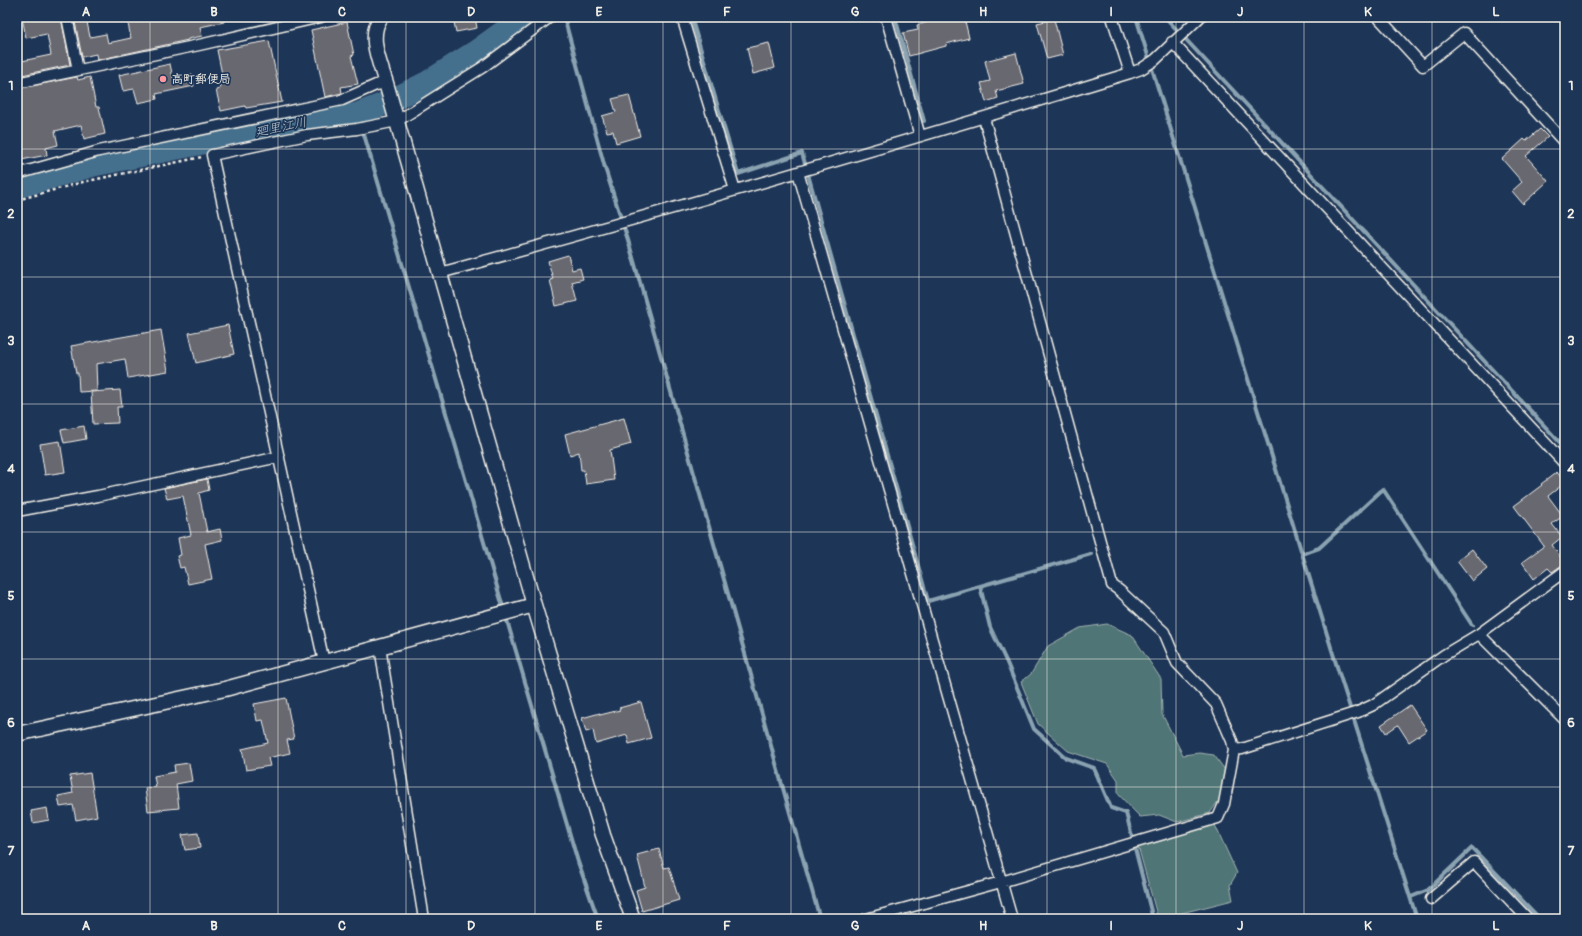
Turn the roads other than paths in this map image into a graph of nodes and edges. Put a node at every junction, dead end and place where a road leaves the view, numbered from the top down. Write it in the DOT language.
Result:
graph roads {
  1 [pos="67,17"];
  2 [pos="321,17"];
  3 [pos="380,17"];
  4 [pos="550,17"];
  5 [pos="682,17"];
  6 [pos="886,17"];
  7 [pos="1112,17"];
  8 [pos="1200,17"];
  9 [pos="1378,17"];
  10 [pos="1175,40"];
  11 [pos="78,70"];
  12 [pos="1130,73"];
  13 [pos="17,83"];
  14 [pos="386,83"];
  15 [pos="984,118"];
  16 [pos="396,121"];
  17 [pos="920,136"];
  18 [pos="1565,143"];
  19 [pos="800,172"];
  20 [pos="17,174"];
  21 [pos="735,190"];
  22 [pos="440,273"];
  23 [pos="279,457"];
  24 [pos="1565,464"];
  25 [pos="17,511"];
  26 [pos="1565,571"];
  27 [pos="534,605"];
  28 [pos="1479,634"];
  29 [pos="380,647"];
  30 [pos="324,662"];
  31 [pos="1565,720"];
  32 [pos="17,734"];
  33 [pos="1234,750"];
  34 [pos="1001,882"];
  35 [pos="1431,899"];
  36 [pos="424,919"];
  37 [pos="633,919"];
  38 [pos="866,919"];
  39 [pos="1012,919"];
  40 [pos="1528,919"];
  1 -- 11 [label="street"];
  2 -- 11 [label="street"];
  3 -- 14 [label="street"];
  4 -- 16 [label="street"];
  5 -- 21 [label="street"];
  6 -- 17 [label="street"];
  7 -- 12 [label="street"];
  8 -- 10 [label="street"];
  9 -- 18 [label="street"];
  10 -- 12 [label="street"];
  10 -- 24 [label="street"];
  11 -- 13 [label="street"];
  12 -- 15 [label="street"];
  14 -- 16 [label="street"];
  14 -- 20 [label="street"];
  15 -- 17 [label="street"];
  15 -- 33 [label="street"];
  16 -- 22 [label="street"];
  16 -- 23 [label="street"];
  17 -- 19 [label="street"];
  19 -- 21 [label="street"];
  19 -- 34 [label="street"];
  21 -- 22 [label="street"];
  22 -- 27 [label="street"];
  23 -- 25 [label="street"];
  23 -- 30 [label="street"];
  26 -- 28 [label="street"];
  27 -- 29 [label="street"];
  27 -- 37 [label="street"];
  28 -- 31 [label="street"];
  28 -- 33 [label="street"];
  29 -- 30 [label="street"];
  29 -- 36 [label="street"];
  30 -- 32 [label="street"];
  33 -- 34 [label="street"];
  34 -- 38 [label="street"];
  34 -- 39 [label="street"];
  35 -- 40 [label="street"];
}
